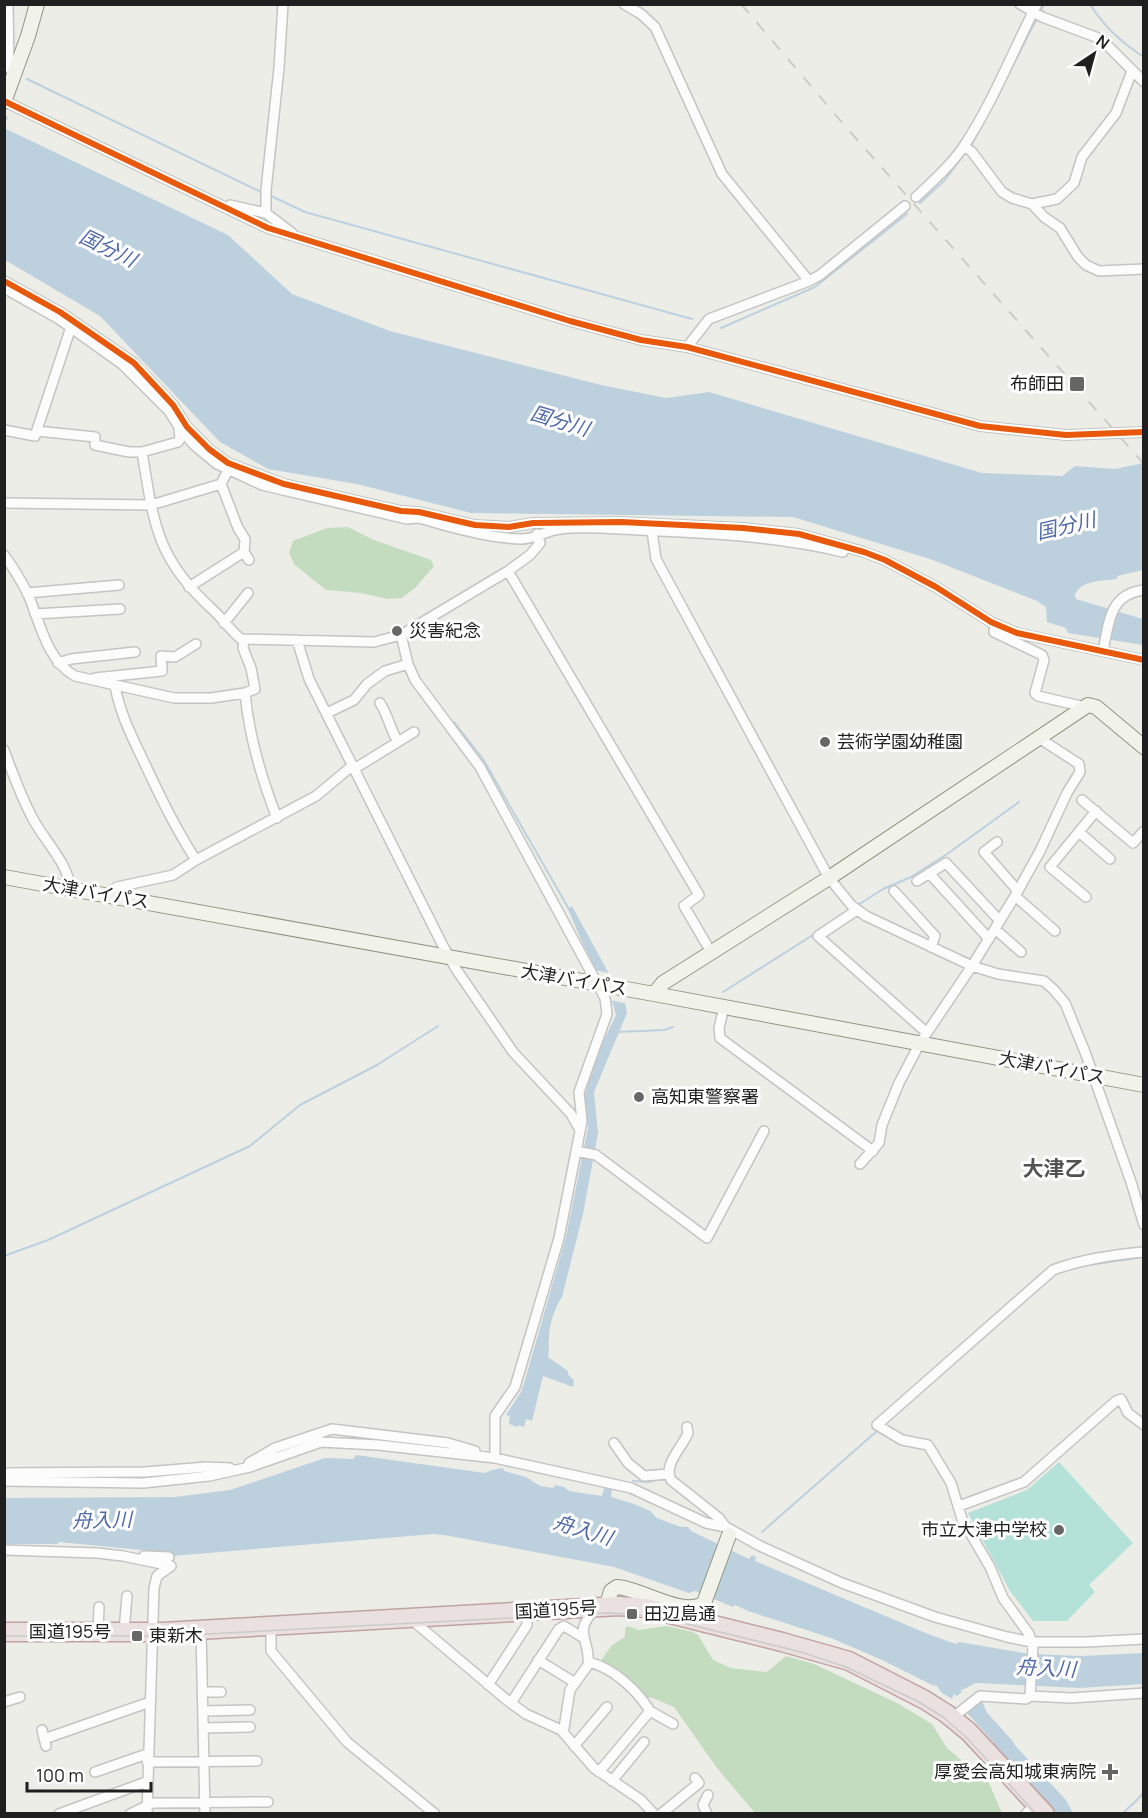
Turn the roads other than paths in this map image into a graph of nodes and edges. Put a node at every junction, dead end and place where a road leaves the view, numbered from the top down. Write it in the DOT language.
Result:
graph roads {
  1 [pos="8,4"];
  2 [pos="36,4"];
  3 [pos="283,4"];
  4 [pos="624,4"];
  5 [pos="1020,4"];
  6 [pos="1037,12"];
  7 [pos="1132,71"];
  8 [pos="14,78"];
  9 [pos="1143,82"];
  10 [pos="5,101"];
  11 [pos="967,149"];
  12 [pos="916,197"];
  13 [pos="212,201"];
  14 [pos="1032,204"];
  15 [pos="905,206"];
  16 [pos="266,209"];
  17 [pos="299,238"];
  18 [pos="1143,269"];
  19 [pos="4,281"];
  20 [pos="809,281"];
  21 [pos="4,288"];
  22 [pos="61,316"];
  23 [pos="71,327"];
  24 [pos="687,347"];
  25 [pos="179,427"];
  26 [pos="4,430"];
  27 [pos="37,431"];
  28 [pos="1143,432"];
  29 [pos="142,452"];
  30 [pos="228,470"];
  31 [pos="221,484"];
  32 [pos="4,503"];
  33 [pos="151,505"];
  34 [pos="533,523"];
  35 [pos="652,531"];
  36 [pos="538,537"];
  37 [pos="4,555"];
  38 [pos="897,566"];
  39 [pos="508,571"];
  40 [pos="119,585"];
  41 [pos="189,587"];
  42 [pos="1143,590"];
  43 [pos="27,593"];
  44 [pos="248,593"];
  45 [pos="120,609"];
  46 [pos="35,614"];
  47 [pos="224,623"];
  48 [pos="995,624"];
  49 [pos="401,635"];
  50 [pos="244,639"];
  51 [pos="297,640"];
  52 [pos="196,644"];
  53 [pos="1104,648"];
  54 [pos="135,652"];
  55 [pos="1143,660"];
  56 [pos="58,663"];
  57 [pos="408,664"];
  58 [pos="90,678"];
  59 [pos="115,686"];
  60 [pos="245,693"];
  61 [pos="380,703"];
  62 [pos="1085,707"];
  63 [pos="327,713"];
  64 [pos="414,732"];
  65 [pos="1039,738"];
  66 [pos="398,742"];
  67 [pos="1143,747"];
  68 [pos="4,750"];
  69 [pos="353,767"];
  70 [pos="1082,800"];
  71 [pos="1096,812"];
  72 [pos="277,818"];
  73 [pos="1143,831"];
  74 [pos="1079,832"];
  75 [pos="997,842"];
  76 [pos="1110,859"];
  77 [pos="196,860"];
  78 [pos="929,873"];
  79 [pos="4,877"];
  80 [pos="829,878"];
  81 [pos="917,881"];
  82 [pos="70,889"];
  83 [pos="894,891"];
  84 [pos="1017,894"];
  85 [pos="106,895"];
  86 [pos="1086,897"];
  87 [pos="857,910"];
  88 [pos="998,925"];
  89 [pos="1055,931"];
  90 [pos="989,939"];
  91 [pos="931,947"];
  92 [pos="711,952"];
  93 [pos="1022,952"];
  94 [pos="450,958"];
  95 [pos="972,966"];
  96 [pos="599,985"];
  97 [pos="654,994"];
  98 [pos="724,1007"];
  99 [pos="924,1038"];
  100 [pos="1093,1076"];
  101 [pos="1143,1084"];
  102 [pos="580,1130"];
  103 [pos="765,1131"];
  104 [pos="873,1151"];
  105 [pos="578,1152"];
  106 [pos="860,1164"];
  107 [pos="1143,1225"];
  108 [pos="1143,1252"];
  109 [pos="1143,1425"];
  110 [pos="687,1427"];
  111 [pos="614,1443"];
  112 [pos="495,1458"];
  113 [pos="4,1473"];
  114 [pos="668,1474"];
  115 [pos="4,1481"];
  116 [pos="959,1506"];
  117 [pos="728,1531"];
  118 [pos="4,1550"];
  119 [pos="123,1556"];
  120 [pos="169,1557"];
  121 [pos="127,1596"];
  122 [pos="99,1606"];
  123 [pos="601,1608"];
  124 [pos="527,1612"];
  125 [pos="410,1618"];
  126 [pos="561,1618"];
  127 [pos="271,1626"];
  128 [pos="201,1630"];
  129 [pos="1143,1630"];
  130 [pos="124,1631"];
  131 [pos="153,1631"];
  132 [pos="4,1632"];
  133 [pos="98,1632"];
  134 [pos="582,1637"];
  135 [pos="1143,1638"];
  136 [pos="1032,1644"];
  137 [pos="538,1660"];
  138 [pos="589,1662"];
  139 [pos="574,1682"];
  140 [pos="488,1685"];
  141 [pos="203,1692"];
  142 [pos="221,1692"];
  143 [pos="1143,1693"];
  144 [pos="1030,1694"];
  145 [pos="20,1697"];
  146 [pos="4,1702"];
  147 [pos="150,1702"];
  148 [pos="511,1703"];
  149 [pos="607,1707"];
  150 [pos="250,1710"];
  151 [pos="203,1711"];
  152 [pos="650,1711"];
  153 [pos="952,1718"];
  154 [pos="674,1724"];
  155 [pos="250,1727"];
  156 [pos="204,1728"];
  157 [pos="561,1730"];
  158 [pos="44,1738"];
  159 [pos="644,1742"];
  160 [pos="574,1746"];
  161 [pos="147,1758"];
  162 [pos="257,1761"];
  163 [pos="204,1762"];
  164 [pos="94,1772"];
  165 [pos="599,1772"];
  166 [pos="695,1778"];
  167 [pos="612,1781"];
  168 [pos="146,1782"];
  169 [pos="708,1795"];
  170 [pos="268,1802"];
  171 [pos="205,1803"];
  172 [pos="671,1805"];
  173 [pos="147,1810"];
  174 [pos="1035,1810"];
  175 [pos="59,1814"];
  176 [pos="130,1814"];
  177 [pos="205,1814"];
  178 [pos="435,1814"];
  179 [pos="654,1814"];
  180 [pos="661,1814"];
  181 [pos="678,1814"];
  182 [pos="707,1814"];
  1 -- 8 [label="street"];
  2 -- 8 [label="main road"];
  3 -- 16 [label="street"];
  4 -- 20 [label="street"];
  5 -- 6 [label="street"];
  6 -- 7 [label="street"];
  6 -- 11 [label="street"];
  7 -- 9 [label="street"];
  7 -- 14 [label="street"];
  8 -- 10 [label="main road"];
  10 -- 13 [label="street"];
  11 -- 12 [label="street"];
  11 -- 14 [label="street"];
  13 -- 16 [label="street"];
  13 -- 17 [label="street"];
  14 -- 18 [label="street"];
  15 -- 20 [label="street"];
  16 -- 17 [label="street"];
  17 -- 24 [label="street"];
  19 -- 22 [label="street"];
  20 -- 24 [label="street"];
  21 -- 22 [label="street"];
  22 -- 23 [label="street"];
  22 -- 34 [label="street"];
  23 -- 25 [label="street"];
  23 -- 27 [label="street"];
  24 -- 28 [label="street"];
  25 -- 29 [label="street"];
  25 -- 30 [label="street"];
  26 -- 27 [label="street"];
  27 -- 29 [label="street"];
  29 -- 33 [label="street"];
  30 -- 31 [label="street"];
  30 -- 36 [label="street"];
  31 -- 33 [label="street"];
  31 -- 41 [label="street"];
  32 -- 33 [label="street"];
  33 -- 41 [label="street"];
  34 -- 36 [label="street"];
  34 -- 38 [label="street"];
  35 -- 36 [label="street"];
  35 -- 38 [label="street"];
  35 -- 80 [label="street"];
  36 -- 39 [label="street"];
  37 -- 43 [label="street"];
  38 -- 48 [label="street"];
  39 -- 49 [label="street"];
  39 -- 92 [label="street"];
  40 -- 43 [label="street"];
  41 -- 47 [label="street"];
  42 -- 53 [label="street"];
  43 -- 46 [label="street"];
  44 -- 47 [label="street"];
  45 -- 46 [label="street"];
  46 -- 56 [label="street"];
  47 -- 50 [label="street"];
  48 -- 53 [label="street"];
  48 -- 62 [label="street"];
  49 -- 51 [label="street"];
  49 -- 57 [label="street"];
  50 -- 51 [label="street"];
  50 -- 60 [label="street"];
  51 -- 63 [label="street"];
  52 -- 58 [label="street"];
  53 -- 55 [label="street"];
  54 -- 56 [label="street"];
  56 -- 58 [label="street"];
  57 -- 63 [label="street"];
  57 -- 96 [label="street"];
  58 -- 59 [label="street"];
  59 -- 60 [label="street"];
  59 -- 77 [label="street"];
  60 -- 72 [label="street"];
  61 -- 66 [label="street"];
  62 -- 65 [label="main road"];
  62 -- 67 [label="main road"];
  63 -- 69 [label="street"];
  64 -- 66 [label="street"];
  65 -- 80 [label="main road"];
  65 -- 84 [label="street"];
  66 -- 69 [label="street"];
  68 -- 82 [label="street"];
  69 -- 72 [label="street"];
  69 -- 94 [label="street"];
  70 -- 71 [label="street"];
  71 -- 73 [label="street"];
  71 -- 74 [label="street"];
  72 -- 77 [label="street"];
  74 -- 76 [label="street"];
  74 -- 86 [label="street"];
  75 -- 84 [label="street"];
  77 -- 85 [label="street"];
  78 -- 81 [label="street"];
  78 -- 88 [label="street"];
  78 -- 90 [label="street"];
  79 -- 82 [label="main road, 大津バイパス"];
  80 -- 87 [label="street"];
  80 -- 92 [label="main road"];
  82 -- 85 [label="main road, 大津バイパス"];
  83 -- 91 [label="street"];
  84 -- 88 [label="street"];
  84 -- 89 [label="street"];
  85 -- 94 [label="main road, 大津バイパス"];
  87 -- 91 [label="street"];
  87 -- 99 [label="street"];
  88 -- 90 [label="street"];
  88 -- 93 [label="street"];
  90 -- 95 [label="street"];
  91 -- 95 [label="street"];
  92 -- 97 [label="main road"];
  94 -- 96 [label="main road, 大津バイパス"];
  94 -- 102 [label="street"];
  95 -- 99 [label="street"];
  95 -- 100 [label="street"];
  96 -- 97 [label="main road, 大津バイパス"];
  96 -- 102 [label="street"];
  97 -- 98 [label="main road, 大津バイパス"];
  98 -- 99 [label="main road, 大津バイパス"];
  98 -- 104 [label="street"];
  99 -- 100 [label="main road, 大津バイパス"];
  99 -- 104 [label="street"];
  100 -- 101 [label="main road, 大津バイパス"];
  100 -- 107 [label="street"];
  102 -- 105 [label="street"];
  103 -- 105 [label="street"];
  104 -- 106 [label="street"];
  105 -- 112 [label="street"];
  108 -- 116 [label="street"];
  109 -- 116 [label="street"];
  110 -- 114 [label="street"];
  111 -- 114 [label="street"];
  112 -- 113 [label="street"];
  112 -- 115 [label="street"];
  112 -- 117 [label="street"];
  114 -- 117 [label="street"];
  116 -- 136 [label="street"];
  117 -- 123 [label="main road"];
  117 -- 136 [label="street"];
  118 -- 119 [label="street"];
  119 -- 120 [label="street"];
  119 -- 131 [label="street"];
  121 -- 130 [label="street"];
  122 -- 133 [label="street"];
  123 -- 126 [label="highway, 国道195号"];
  123 -- 134 [label="street"];
  123 -- 153 [label="highway, 国道195号"];
  124 -- 125 [label="highway, 国道195号"];
  124 -- 126 [label="highway, 国道195号"];
  124 -- 140 [label="street"];
  125 -- 127 [label="highway, 国道195号"];
  125 -- 140 [label="street"];
  126 -- 134 [label="street"];
  126 -- 137 [label="street"];
  127 -- 128 [label="highway, 国道195号"];
  127 -- 178 [label="street"];
  128 -- 131 [label="highway, 国道195号"];
  128 -- 141 [label="street"];
  129 -- 135 [label="street"];
  130 -- 131 [label="highway, 国道195号"];
  130 -- 133 [label="highway, 国道195号"];
  131 -- 147 [label="street"];
  132 -- 133 [label="highway, 国道195号"];
  134 -- 138 [label="street"];
  135 -- 136 [label="street"];
  136 -- 144 [label="street"];
  137 -- 139 [label="street"];
  137 -- 148 [label="street"];
  138 -- 139 [label="street"];
  138 -- 152 [label="street"];
  139 -- 157 [label="street"];
  140 -- 148 [label="street"];
  141 -- 142 [label="street"];
  141 -- 151 [label="street"];
  143 -- 144 [label="street"];
  144 -- 153 [label="street"];
  145 -- 146 [label="street"];
  147 -- 158 [label="street"];
  147 -- 161 [label="street"];
  148 -- 157 [label="street"];
  149 -- 160 [label="street"];
  150 -- 151 [label="street"];
  151 -- 156 [label="street"];
  152 -- 154 [label="street"];
  152 -- 165 [label="street"];
  153 -- 174 [label="highway, 国道195号"];
  155 -- 156 [label="street"];
  156 -- 163 [label="street"];
  157 -- 160 [label="street"];
  159 -- 167 [label="street"];
  160 -- 165 [label="street"];
  161 -- 163 [label="street"];
  161 -- 164 [label="street"];
  161 -- 168 [label="street"];
  162 -- 163 [label="street"];
  163 -- 171 [label="street"];
  165 -- 167 [label="street"];
  166 -- 172 [label="street"];
  167 -- 179 [label="street"];
  168 -- 173 [label="street"];
  168 -- 175 [label="street"];
  169 -- 182 [label="street"];
  170 -- 171 [label="street"];
  171 -- 173 [label="street"];
  171 -- 177 [label="street"];
  172 -- 180 [label="street"];
  172 -- 181 [label="street"];
  173 -- 176 [label="street"];
}
